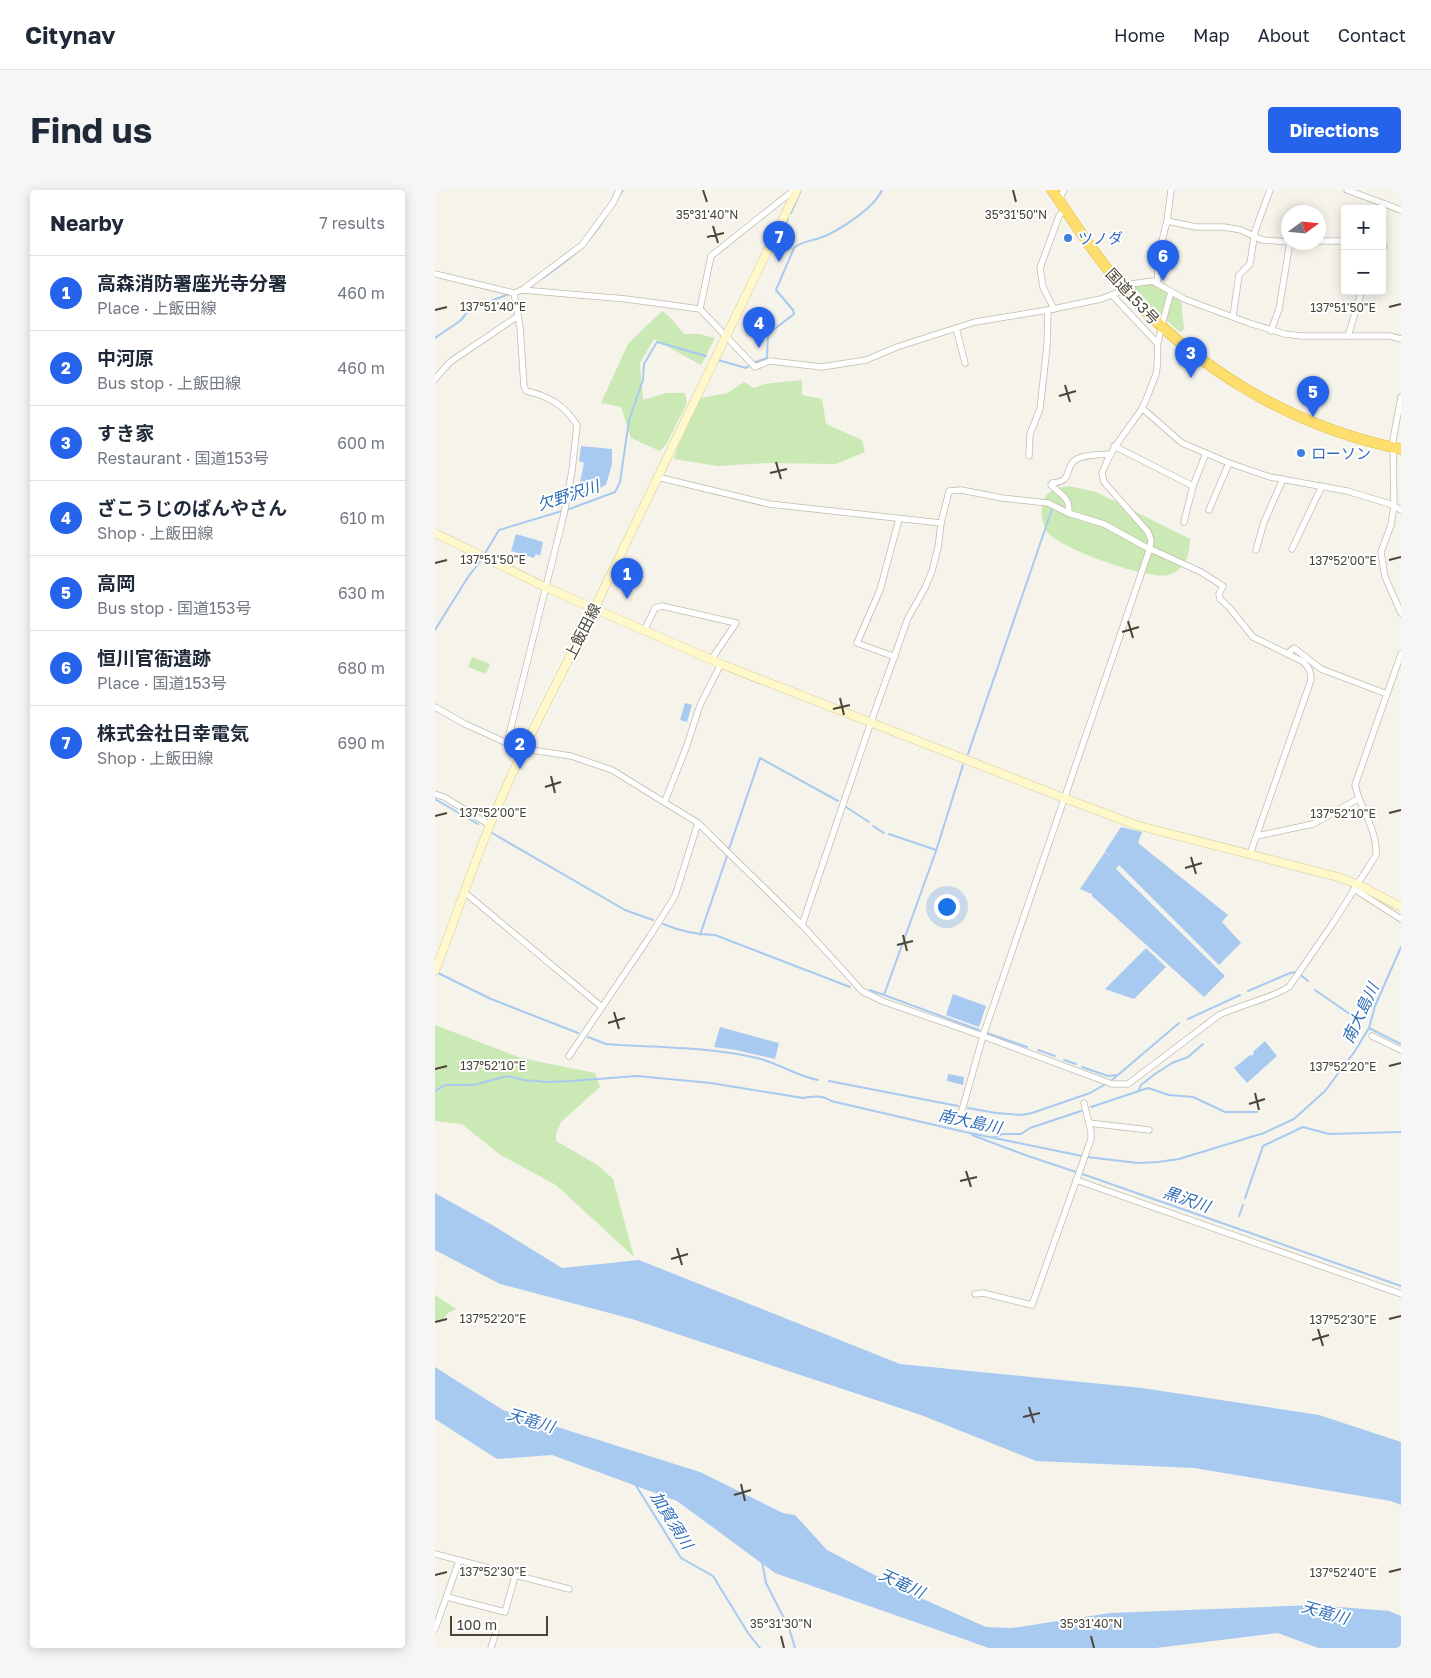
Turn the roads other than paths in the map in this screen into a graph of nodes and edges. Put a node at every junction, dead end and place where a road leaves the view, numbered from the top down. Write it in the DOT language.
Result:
graph roads {
  1 [pos="619,190"];
  2 [pos="795,190"];
  3 [pos="1052,190"];
  4 [pos="1064,190"];
  5 [pos="1171,190"];
  6 [pos="1270,190"];
  7 [pos="1347,190"];
  8 [pos="1062,205"];
  9 [pos="1401,210"];
  10 [pos="1167,221"];
  11 [pos="1254,236"];
  12 [pos="1281,241"];
  13 [pos="1326,241"];
  14 [pos="1341,241"];
  15 [pos="1288,250"];
  16 [pos="435,274"];
  17 [pos="1131,284"];
  18 [pos="1157,284"];
  19 [pos="522,290"];
  20 [pos="1119,292"];
  21 [pos="1171,292"];
  22 [pos="514,293"];
  23 [pos="1112,295"];
  24 [pos="1360,295"];
  25 [pos="700,310"];
  26 [pos="1051,310"];
  27 [pos="518,316"];
  28 [pos="1233,316"];
  29 [pos="1161,326"];
  30 [pos="956,328"];
  31 [pos="1271,331"];
  32 [pos="725,336"];
  33 [pos="1348,336"];
  34 [pos="1401,339"];
  35 [pos="1157,343"];
  36 [pos="965,363"];
  37 [pos="435,379"];
  38 [pos="1401,397"];
  39 [pos="1142,408"];
  40 [pos="1394,435"];
  41 [pos="1401,436"];
  42 [pos="1114,446"];
  43 [pos="1397,448"];
  44 [pos="1206,453"];
  45 [pos="1110,454"];
  46 [pos="1029,456"];
  47 [pos="1229,463"];
  48 [pos="657,477"];
  49 [pos="1283,479"];
  50 [pos="1193,486"];
  51 [pos="1322,486"];
  52 [pos="1394,506"];
  53 [pos="1209,510"];
  54 [pos="1401,510"];
  55 [pos="1068,513"];
  56 [pos="899,518"];
  57 [pos="1184,522"];
  58 [pos="941,523"];
  59 [pos="435,533"];
  60 [pos="1149,548"];
  61 [pos="1256,550"];
  62 [pos="1293,550"];
  63 [pos="545,587"];
  64 [pos="594,608"];
  65 [pos="1401,613"];
  66 [pos="644,631"];
  67 [pos="1287,654"];
  68 [pos="1401,654"];
  69 [pos="895,656"];
  70 [pos="711,660"];
  71 [pos="721,664"];
  72 [pos="1398,673"];
  73 [pos="1387,694"];
  74 [pos="437,708"];
  75 [pos="435,715"];
  76 [pos="871,722"];
  77 [pos="507,743"];
  78 [pos="525,749"];
  79 [pos="435,794"];
  80 [pos="1064,798"];
  81 [pos="1358,799"];
  82 [pos="665,801"];
  83 [pos="699,823"];
  84 [pos="490,825"];
  85 [pos="1257,836"];
  86 [pos="1250,854"];
  87 [pos="1356,886"];
  88 [pos="469,896"];
  89 [pos="1401,907"];
  90 [pos="1401,919"];
  91 [pos="802,924"];
  92 [pos="435,971"];
  93 [pos="602,1007"];
  94 [pos="983,1036"];
  95 [pos="1372,1036"];
  96 [pos="1401,1050"];
  97 [pos="569,1056"];
  98 [pos="1084,1103"];
  99 [pos="961,1114"];
  100 [pos="1089,1123"];
  101 [pos="1149,1130"];
  102 [pos="1077,1178"];
  103 [pos="975,1294"];
  104 [pos="1401,1294"];
  105 [pos="435,1554"];
  106 [pos="459,1561"];
  107 [pos="515,1576"];
  108 [pos="569,1589"];
  109 [pos="447,1597"];
  110 [pos="435,1629"];
  111 [pos="496,1632"];
  112 [pos="491,1648"];
  1 -- 19 [label="street"];
  2 -- 25 [label="street"];
  2 -- 32 [label="street, 上飯田線"];
  3 -- 8 [label="highway, 国道153号"];
  4 -- 8 [label="street"];
  5 -- 10 [label="street"];
  6 -- 11 [label="street"];
  7 -- 9 [label="street"];
  8 -- 26 [label="street"];
  8 -- 29 [label="highway, 国道153号"];
  10 -- 11 [label="street"];
  10 -- 18 [label="street"];
  11 -- 12 [label="street"];
  11 -- 28 [label="street"];
  13 -- 14 [label="street"];
  15 -- 31 [label="street"];
  16 -- 22 [label="street"];
  17 -- 18 [label="street"];
  18 -- 21 [label="street"];
  19 -- 22 [label="street"];
  19 -- 25 [label="street"];
  20 -- 23 [label="street"];
  21 -- 28 [label="street"];
  21 -- 29 [label="street"];
  22 -- 27 [label="street"];
  23 -- 26 [label="street"];
  23 -- 35 [label="street"];
  24 -- 33 [label="street"];
  25 -- 32 [label="street"];
  26 -- 30 [label="street"];
  26 -- 46 [label="street"];
  27 -- 37 [label="street"];
  27 -- 63 [label="street"];
  28 -- 31 [label="street"];
  29 -- 35 [label="street"];
  29 -- 43 [label="highway, 国道153号"];
  30 -- 32 [label="street"];
  30 -- 36 [label="street"];
  31 -- 33 [label="street"];
  32 -- 48 [label="street, 上飯田線"];
  33 -- 34 [label="street"];
  35 -- 39 [label="street"];
  38 -- 40 [label="street"];
  39 -- 42 [label="street"];
  39 -- 44 [label="street"];
  40 -- 41 [label="street"];
  40 -- 43 [label="street"];
  42 -- 45 [label="street"];
  42 -- 50 [label="street"];
  43 -- 52 [label="street"];
  44 -- 47 [label="street"];
  44 -- 50 [label="street"];
  45 -- 55 [label="street"];
  45 -- 60 [label="street"];
  47 -- 49 [label="street"];
  47 -- 53 [label="street"];
  48 -- 56 [label="street"];
  48 -- 64 [label="street, 上飯田線"];
  49 -- 51 [label="street"];
  49 -- 61 [label="street"];
  50 -- 57 [label="street"];
  51 -- 52 [label="street"];
  51 -- 62 [label="street"];
  52 -- 54 [label="street"];
  52 -- 65 [label="street"];
  55 -- 58 [label="street"];
  55 -- 60 [label="street"];
  56 -- 58 [label="street"];
  56 -- 69 [label="street"];
  58 -- 69 [label="street"];
  59 -- 63 [label="street"];
  60 -- 67 [label="street"];
  60 -- 80 [label="street"];
  63 -- 64 [label="street"];
  63 -- 77 [label="street"];
  64 -- 66 [label="street"];
  64 -- 78 [label="street, 上飯田線"];
  66 -- 70 [label="street"];
  66 -- 70 [label="street"];
  67 -- 73 [label="street"];
  67 -- 85 [label="street"];
  68 -- 72 [label="street"];
  69 -- 76 [label="street"];
  70 -- 71 [label="street"];
  71 -- 76 [label="street"];
  71 -- 82 [label="street"];
  72 -- 73 [label="street"];
  73 -- 81 [label="street"];
  74 -- 75 [label="street"];
  74 -- 77 [label="street"];
  76 -- 80 [label="street"];
  76 -- 91 [label="street"];
  77 -- 78 [label="street"];
  78 -- 82 [label="street"];
  78 -- 84 [label="street, 上飯田線"];
  79 -- 84 [label="street"];
  80 -- 86 [label="street"];
  80 -- 94 [label="street"];
  81 -- 85 [label="street"];
  81 -- 87 [label="street"];
  82 -- 83 [label="street"];
  83 -- 91 [label="street"];
  83 -- 93 [label="street"];
  84 -- 92 [label="street, 上飯田線"];
  85 -- 86 [label="street"];
  86 -- 87 [label="street"];
  87 -- 89 [label="street"];
  87 -- 90 [label="street"];
  87 -- 94 [label="street"];
  88 -- 93 [label="street"];
  91 -- 94 [label="street"];
  93 -- 97 [label="street"];
  94 -- 99 [label="street"];
  95 -- 96 [label="street"];
  98 -- 100 [label="street"];
  100 -- 101 [label="street"];
  100 -- 102 [label="street"];
  102 -- 103 [label="street"];
  102 -- 104 [label="street"];
  105 -- 106 [label="street"];
  106 -- 107 [label="street"];
  106 -- 109 [label="street"];
  107 -- 108 [label="street"];
  107 -- 109 [label="street"];
  109 -- 110 [label="street"];
  111 -- 112 [label="street"];
}
